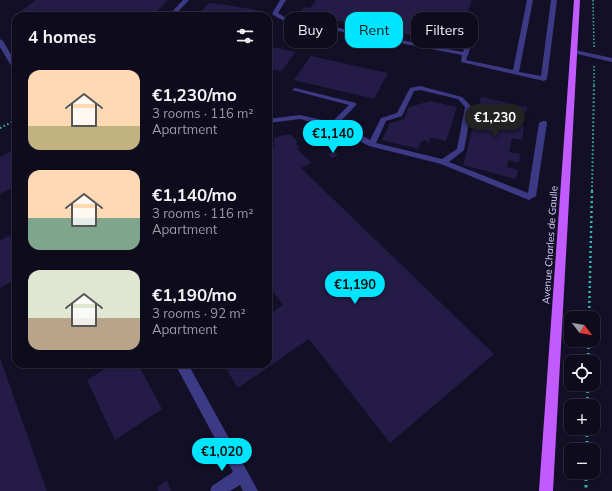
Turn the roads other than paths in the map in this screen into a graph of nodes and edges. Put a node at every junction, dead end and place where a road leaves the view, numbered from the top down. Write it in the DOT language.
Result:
graph roads {
  1 [pos="186,0"];
  2 [pos="283,0"];
  3 [pos="530,0"];
  4 [pos="554,0"];
  5 [pos="577,0"];
  6 [pos="175,12"];
  7 [pos="0,41"];
  8 [pos="467,48"];
  9 [pos="575,52"];
  10 [pos="465,54"];
  11 [pos="612,60"];
  12 [pos="12,62"];
  13 [pos="516,72"];
  14 [pos="296,90"];
  15 [pos="272,120"];
  16 [pos="543,123"];
  17 [pos="333,125"];
  18 [pos="372,144"];
  19 [pos="443,162"];
  20 [pos="183,368"];
  21 [pos="242,474"];
  22 [pos="218,491"];
  23 [pos="252,491"];
  24 [pos="546,491"];
  1 -- 6 [label="street"];
  2 -- 10 [label="lane"];
  3 -- 13 [label="lane"];
  4 -- 13 [label="lane"];
  5 -- 9 [label="main road, Avenue Charles de Gaulle"];
  7 -- 12 [label="street"];
  8 -- 10 [label="lane"];
  9 -- 11 [label="street"];
  9 -- 24 [label="main road, Avenue Charles de Gaulle"];
  10 -- 13 [label="lane"];
  14 -- 17 [label="lane"];
  15 -- 17 [label="street"];
  16 -- 19 [label="lane"];
  17 -- 18 [label="lane"];
  18 -- 19 [label="lane"];
  18 -- 19 [label="lane"];
  20 -- 21 [label="street"];
  21 -- 22 [label="street"];
  21 -- 23 [label="street"];
}
